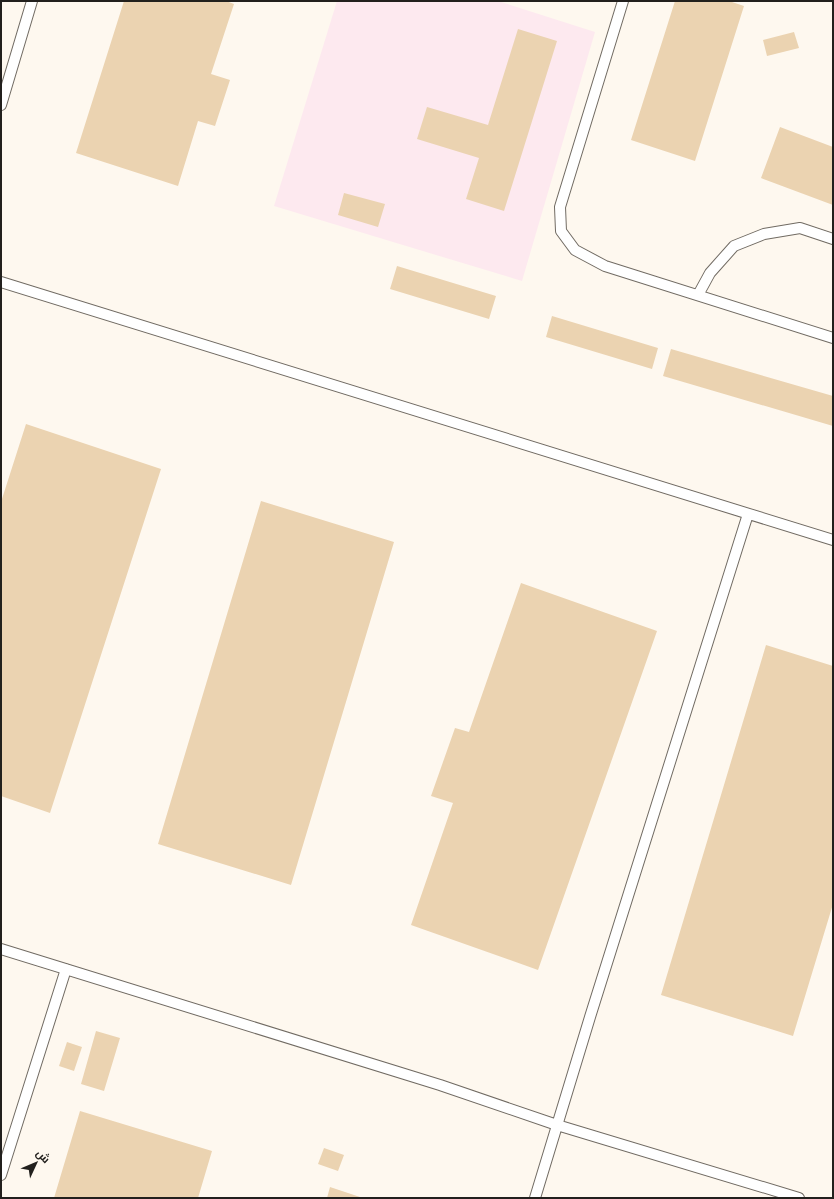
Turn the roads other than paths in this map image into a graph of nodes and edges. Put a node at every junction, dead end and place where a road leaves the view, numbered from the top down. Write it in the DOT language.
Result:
graph roads {
  1 [pos="32,1"];
  2 [pos="623,1"];
  3 [pos="1,106"];
  4 [pos="833,239"];
  5 [pos="1,282"];
  6 [pos="698,295"];
  7 [pos="833,338"];
  8 [pos="748,514"];
  9 [pos="833,540"];
  10 [pos="1,949"];
  11 [pos="66,969"];
  12 [pos="557,1125"];
  13 [pos="1,1175"];
  14 [pos="535,1198"];
  15 [pos="799,1198"];
  1 -- 3 [label="lane"];
  2 -- 6 [label="lane"];
  4 -- 6 [label="lane"];
  5 -- 8 [label="lane"];
  6 -- 7 [label="lane"];
  8 -- 9 [label="lane"];
  8 -- 12 [label="lane"];
  10 -- 11 [label="lane"];
  11 -- 12 [label="lane"];
  11 -- 13 [label="lane"];
  12 -- 14 [label="lane"];
  12 -- 15 [label="lane"];
}
